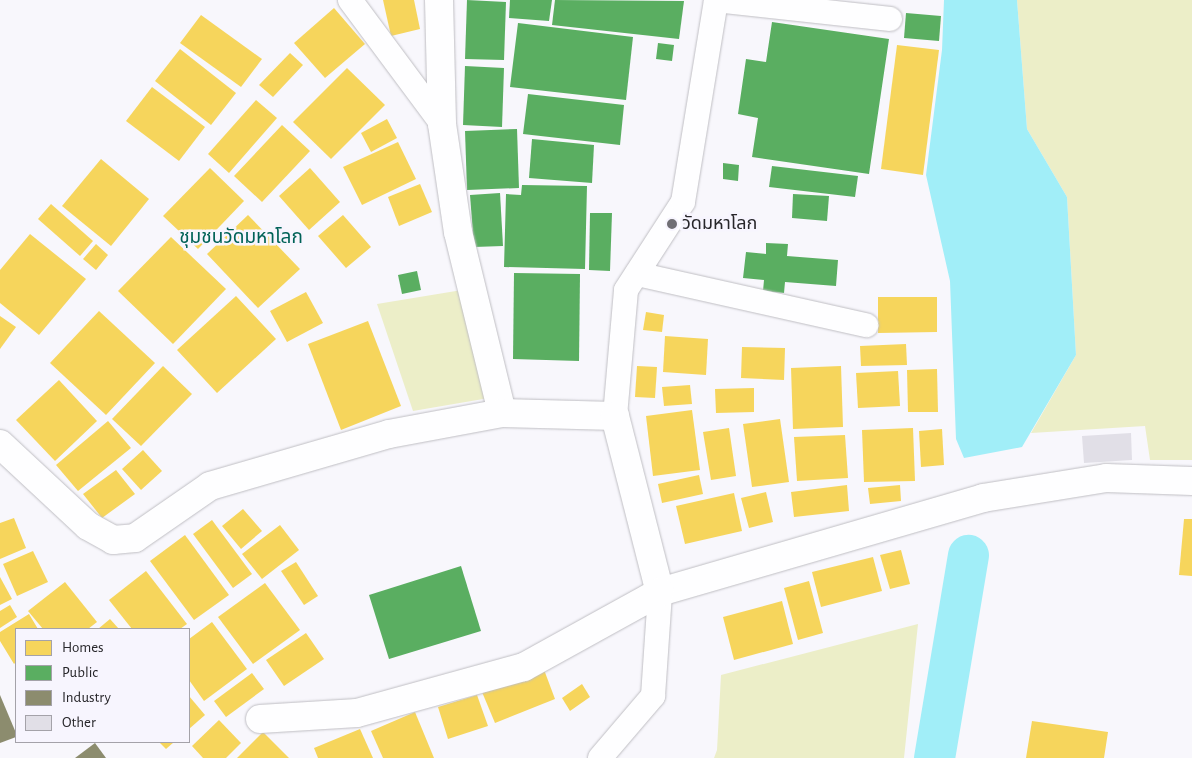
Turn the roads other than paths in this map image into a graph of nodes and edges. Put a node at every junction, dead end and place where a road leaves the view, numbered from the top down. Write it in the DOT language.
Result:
graph roads {
  1 [pos="350,0"];
  2 [pos="439,0"];
  3 [pos="716,0"];
  4 [pos="890,19"];
  5 [pos="442,124"];
  6 [pos="638,274"];
  7 [pos="866,325"];
  8 [pos="502,413"];
  9 [pos="614,416"];
  10 [pos="0,444"];
  11 [pos="1192,481"];
  12 [pos="660,592"];
  13 [pos="260,719"];
  14 [pos="600,758"];
  1 -- 5 [label="lane"];
  2 -- 5 [label="street"];
  3 -- 4 [label="lane"];
  3 -- 6 [label="lane"];
  5 -- 8 [label="street"];
  6 -- 7 [label="lane"];
  6 -- 9 [label="lane"];
  8 -- 9 [label="street"];
  8 -- 10 [label="street"];
  9 -- 12 [label="street"];
  11 -- 12 [label="street"];
  12 -- 13 [label="street"];
  12 -- 14 [label="lane"];
}
